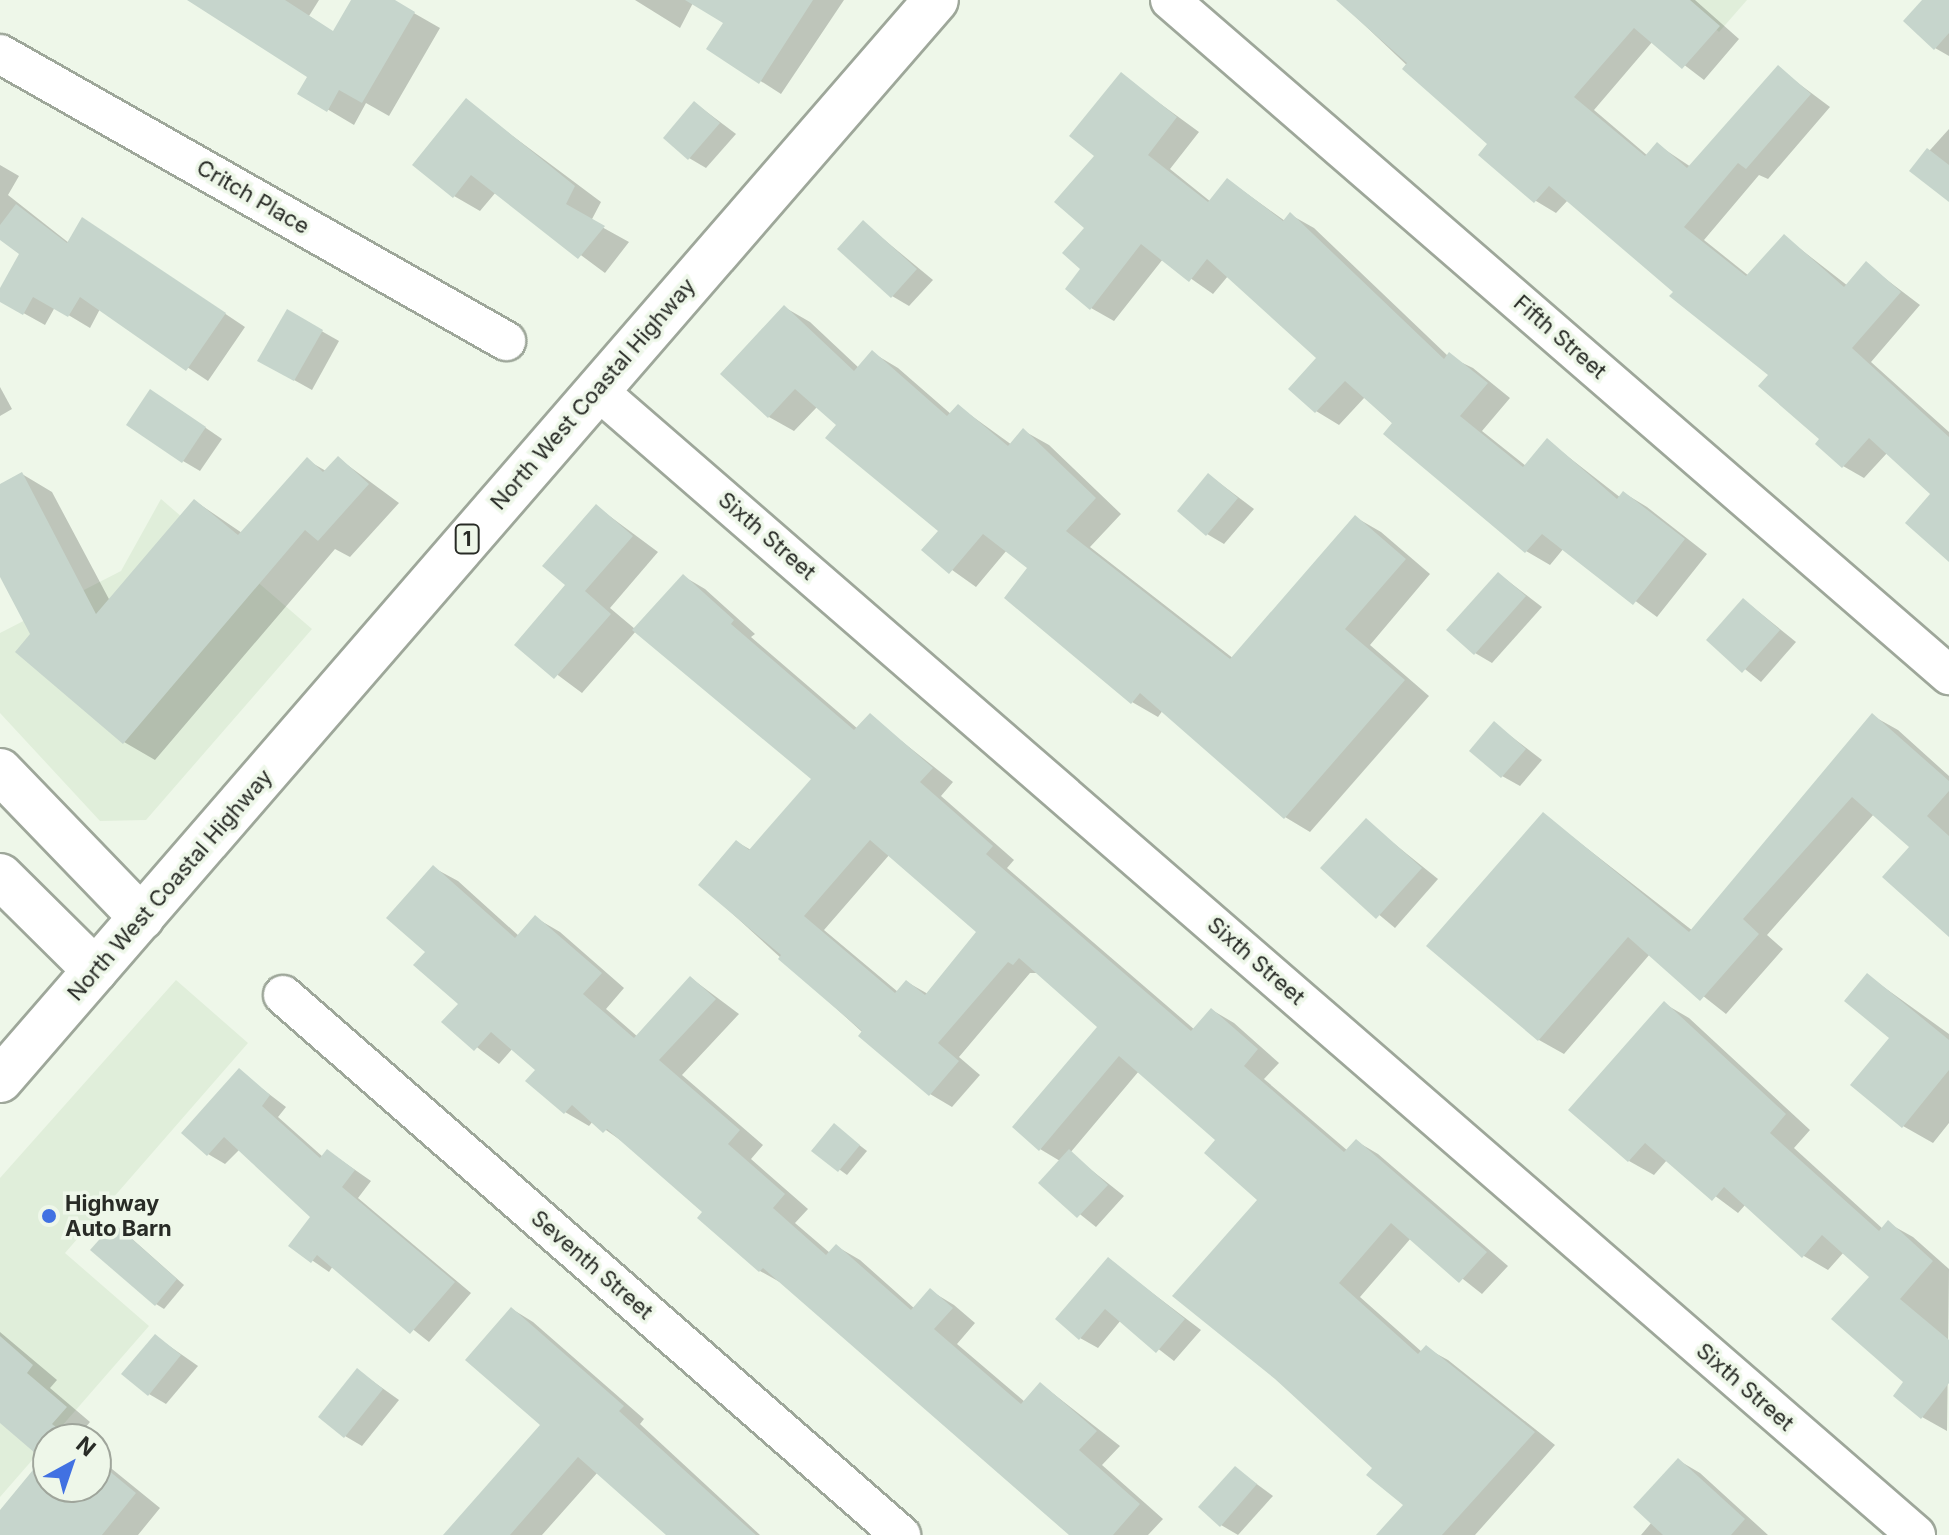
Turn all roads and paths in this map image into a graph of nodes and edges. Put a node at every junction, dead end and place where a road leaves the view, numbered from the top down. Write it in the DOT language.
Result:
graph roads {
  1 [pos="936,0"];
  2 [pos="1170,0"];
  3 [pos="0,54"];
  4 [pos="506,341"];
  5 [pos="596,389"];
  6 [pos="1949,675"];
  7 [pos="0,771"];
  8 [pos="0,876"];
  9 [pos="142,918"];
  10 [pos="95,970"];
  11 [pos="283,995"];
  12 [pos="0,1080"];
  13 [pos="901,1535"];
  14 [pos="1916,1535"];
  1 -- 5 [label="main road, North West Coastal Highway / 1"];
  2 -- 6 [label="street, Fifth Street"];
  3 -- 4 [label="street, Critch Place"];
  5 -- 9 [label="main road, North West Coastal Highway / 1"];
  5 -- 14 [label="street, Sixth Street"];
  7 -- 9 [label="main road"];
  8 -- 10 [label="main road"];
  9 -- 10 [label="main road, North West Coastal Highway / 1"];
  10 -- 12 [label="main road, North West Coastal Highway / 1"];
  11 -- 13 [label="street, Seventh Street"];
}
